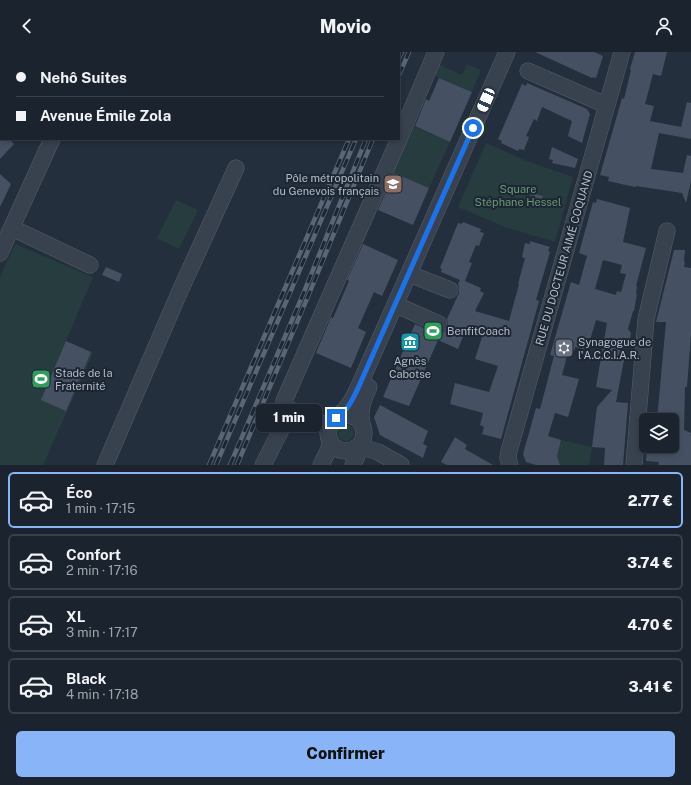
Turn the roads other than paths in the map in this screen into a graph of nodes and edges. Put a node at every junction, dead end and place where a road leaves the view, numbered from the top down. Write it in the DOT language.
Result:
graph roads {
  1 [pos="507,52"];
  2 [pos="516,52"];
  3 [pos="622,52"];
  4 [pos="435,54"];
  5 [pos="528,71"];
  6 [pos="606,105"];
  7 [pos="400,137"];
  8 [pos="52,140"];
  9 [pos="399,140"];
  10 [pos="236,168"];
  11 [pos="12,228"];
  12 [pos="667,231"];
  13 [pos="0,253"];
  14 [pos="90,265"];
  15 [pos="417,277"];
  16 [pos="450,290"];
  17 [pos="403,308"];
  18 [pos="439,324"];
  19 [pos="291,410"];
  20 [pos="362,424"];
  21 [pos="332,429"];
  22 [pos="353,448"];
  23 [pos="105,465"];
  24 [pos="263,465"];
  25 [pos="322,465"];
  26 [pos="333,465"];
  27 [pos="353,465"];
  28 [pos="401,465"];
  29 [pos="510,465"];
  30 [pos="634,465"];
  1 -- 21 [label="street"];
  2 -- 15 [label="street"];
  3 -- 6 [label="street, RUE DU DOCTEUR AIMÉ COQUAND"];
  4 -- 7 [label="street"];
  5 -- 6 [label="street"];
  6 -- 29 [label="street, RUE DU DOCTEUR AIMÉ COQUAND"];
  8 -- 11 [label="street"];
  9 -- 19 [label="street"];
  10 -- 23 [label="street"];
  11 -- 13 [label="street"];
  11 -- 14 [label="street"];
  12 -- 30 [label="street"];
  15 -- 16 [label="street"];
  15 -- 17 [label="street"];
  17 -- 18 [label="street"];
  17 -- 20 [label="street"];
  19 -- 21 [label="street"];
  19 -- 24 [label="street"];
  20 -- 21 [label="street"];
  20 -- 22 [label="street"];
  21 -- 22 [label="street"];
  21 -- 25 [label="street"];
  22 -- 26 [label="street"];
  22 -- 27 [label="street"];
  22 -- 28 [label="street"];
}
